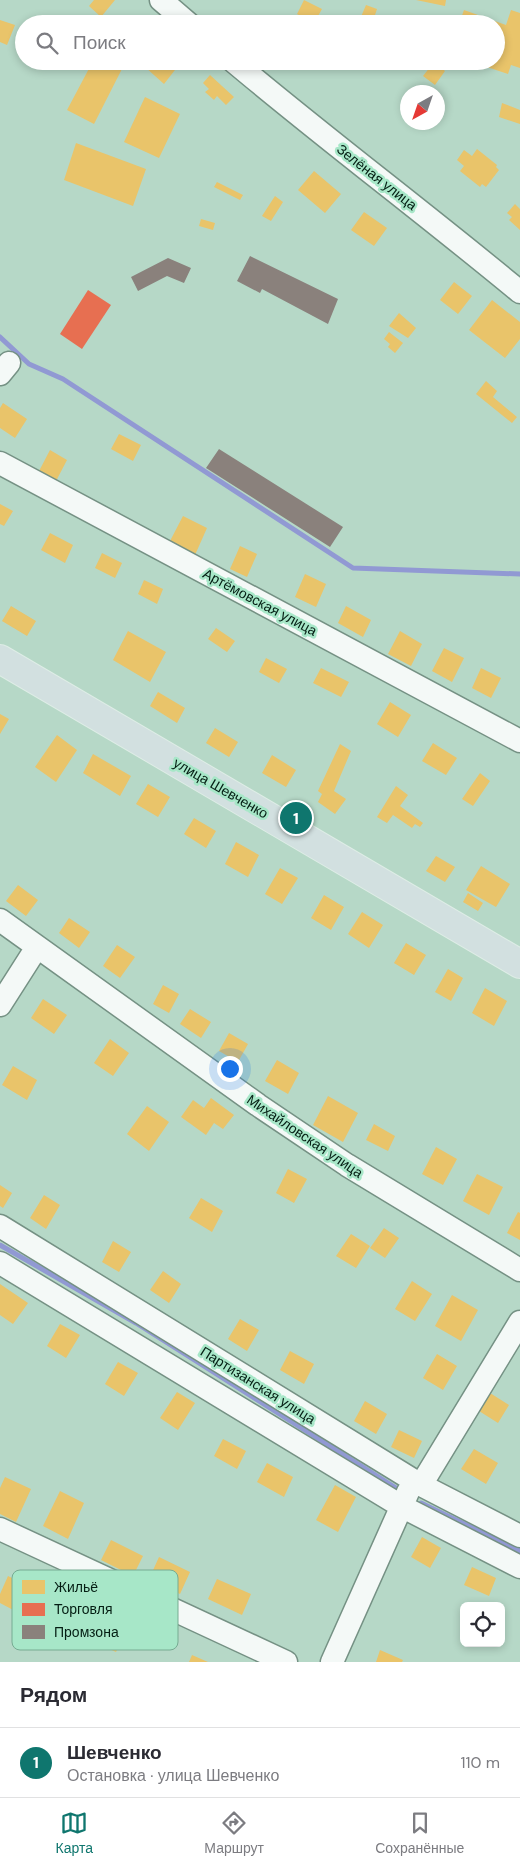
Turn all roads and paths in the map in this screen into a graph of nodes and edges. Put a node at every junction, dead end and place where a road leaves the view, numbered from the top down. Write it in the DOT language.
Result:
graph roads {
  1 [pos="161,0"];
  2 [pos="178,15"];
  3 [pos="244,70"];
  4 [pos="520,292"];
  5 [pos="0,463"];
  6 [pos="0,658"];
  7 [pos="520,741"];
  8 [pos="0,920"];
  9 [pos="37,947"];
  10 [pos="520,964"];
  11 [pos="0,1005"];
  12 [pos="0,1226"];
  13 [pos="0,1263"];
  14 [pos="520,1270"];
  15 [pos="520,1322"];
  16 [pos="418,1483"];
  17 [pos="401,1506"];
  18 [pos="0,1529"];
  19 [pos="520,1536"];
  20 [pos="520,1568"];
  21 [pos="88,1570"];
  22 [pos="178,1612"];
  23 [pos="286,1662"];
  24 [pos="332,1662"];
  1 -- 2 [label="street"];
  3 -- 4 [label="street, Зелёная улица"];
  5 -- 7 [label="street, Артёмовская улица"];
  6 -- 10 [label="main road, улица Шевченко"];
  8 -- 9 [label="street, Михайловская улица"];
  9 -- 11 [label="street"];
  9 -- 14 [label="street, Михайловская улица"];
  12 -- 16 [label="street, Партизанская улица"];
  13 -- 17 [label="street, Партизанская улица"];
  15 -- 16 [label="street"];
  16 -- 17 [label="street"];
  16 -- 19 [label="street, Партизанская улица"];
  17 -- 20 [label="street, Партизанская улица"];
  17 -- 24 [label="street"];
  18 -- 21 [label="street"];
  22 -- 23 [label="street"];
}
